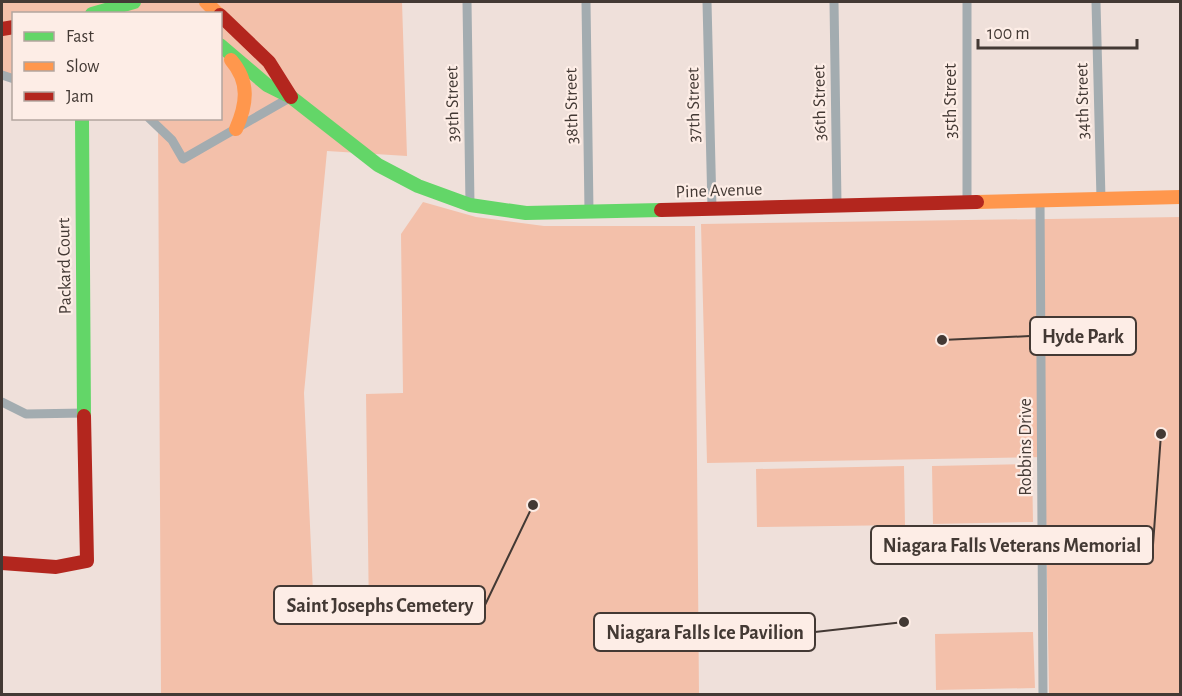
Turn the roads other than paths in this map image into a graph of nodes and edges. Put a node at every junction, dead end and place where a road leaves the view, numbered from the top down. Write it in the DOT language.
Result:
graph roads {
  1 [pos="134,2"];
  2 [pos="467,2"];
  3 [pos="586,2"];
  4 [pos="708,2"];
  5 [pos="834,2"];
  6 [pos="966,2"];
  7 [pos="1096,2"];
  8 [pos="99,12"];
  9 [pos="222,17"];
  10 [pos="222,47"];
  11 [pos="222,53"];
  12 [pos="291,97"];
  13 [pos="82,120"];
  14 [pos="151,120"];
  15 [pos="236,129"];
  16 [pos="1180,197"];
  17 [pos="1101,199"];
  18 [pos="1040,200"];
  19 [pos="967,201"];
  20 [pos="837,204"];
  21 [pos="470,205"];
  22 [pos="712,208"];
  23 [pos="589,211"];
  24 [pos="2,402"];
  25 [pos="85,413"];
  26 [pos="2,563"];
  27 [pos="1043,694"];
  1 -- 8 [label="main road"];
  2 -- 21 [label="street, 39th Street"];
  3 -- 23 [label="street, 38th Street"];
  4 -- 22 [label="street, 37th Street"];
  5 -- 20 [label="street, 36th Street"];
  6 -- 19 [label="street, 35th Street"];
  7 -- 17 [label="street, 34th Street"];
  9 -- 12 [label="main road"];
  10 -- 12 [label="main road"];
  11 -- 15 [label="main road"];
  12 -- 15 [label="street"];
  12 -- 21 [label="main road, Pine Avenue"];
  13 -- 25 [label="main road, Packard Court"];
  14 -- 15 [label="street"];
  16 -- 17 [label="main road, Pine Avenue"];
  17 -- 18 [label="main road, Pine Avenue"];
  18 -- 19 [label="main road, Pine Avenue"];
  18 -- 27 [label="street, Robbins Drive"];
  19 -- 20 [label="main road, Pine Avenue"];
  20 -- 22 [label="main road, Pine Avenue"];
  21 -- 23 [label="main road, Pine Avenue"];
  22 -- 23 [label="main road, Pine Avenue"];
  24 -- 25 [label="street"];
  25 -- 26 [label="main road, Packard Court"];
}
